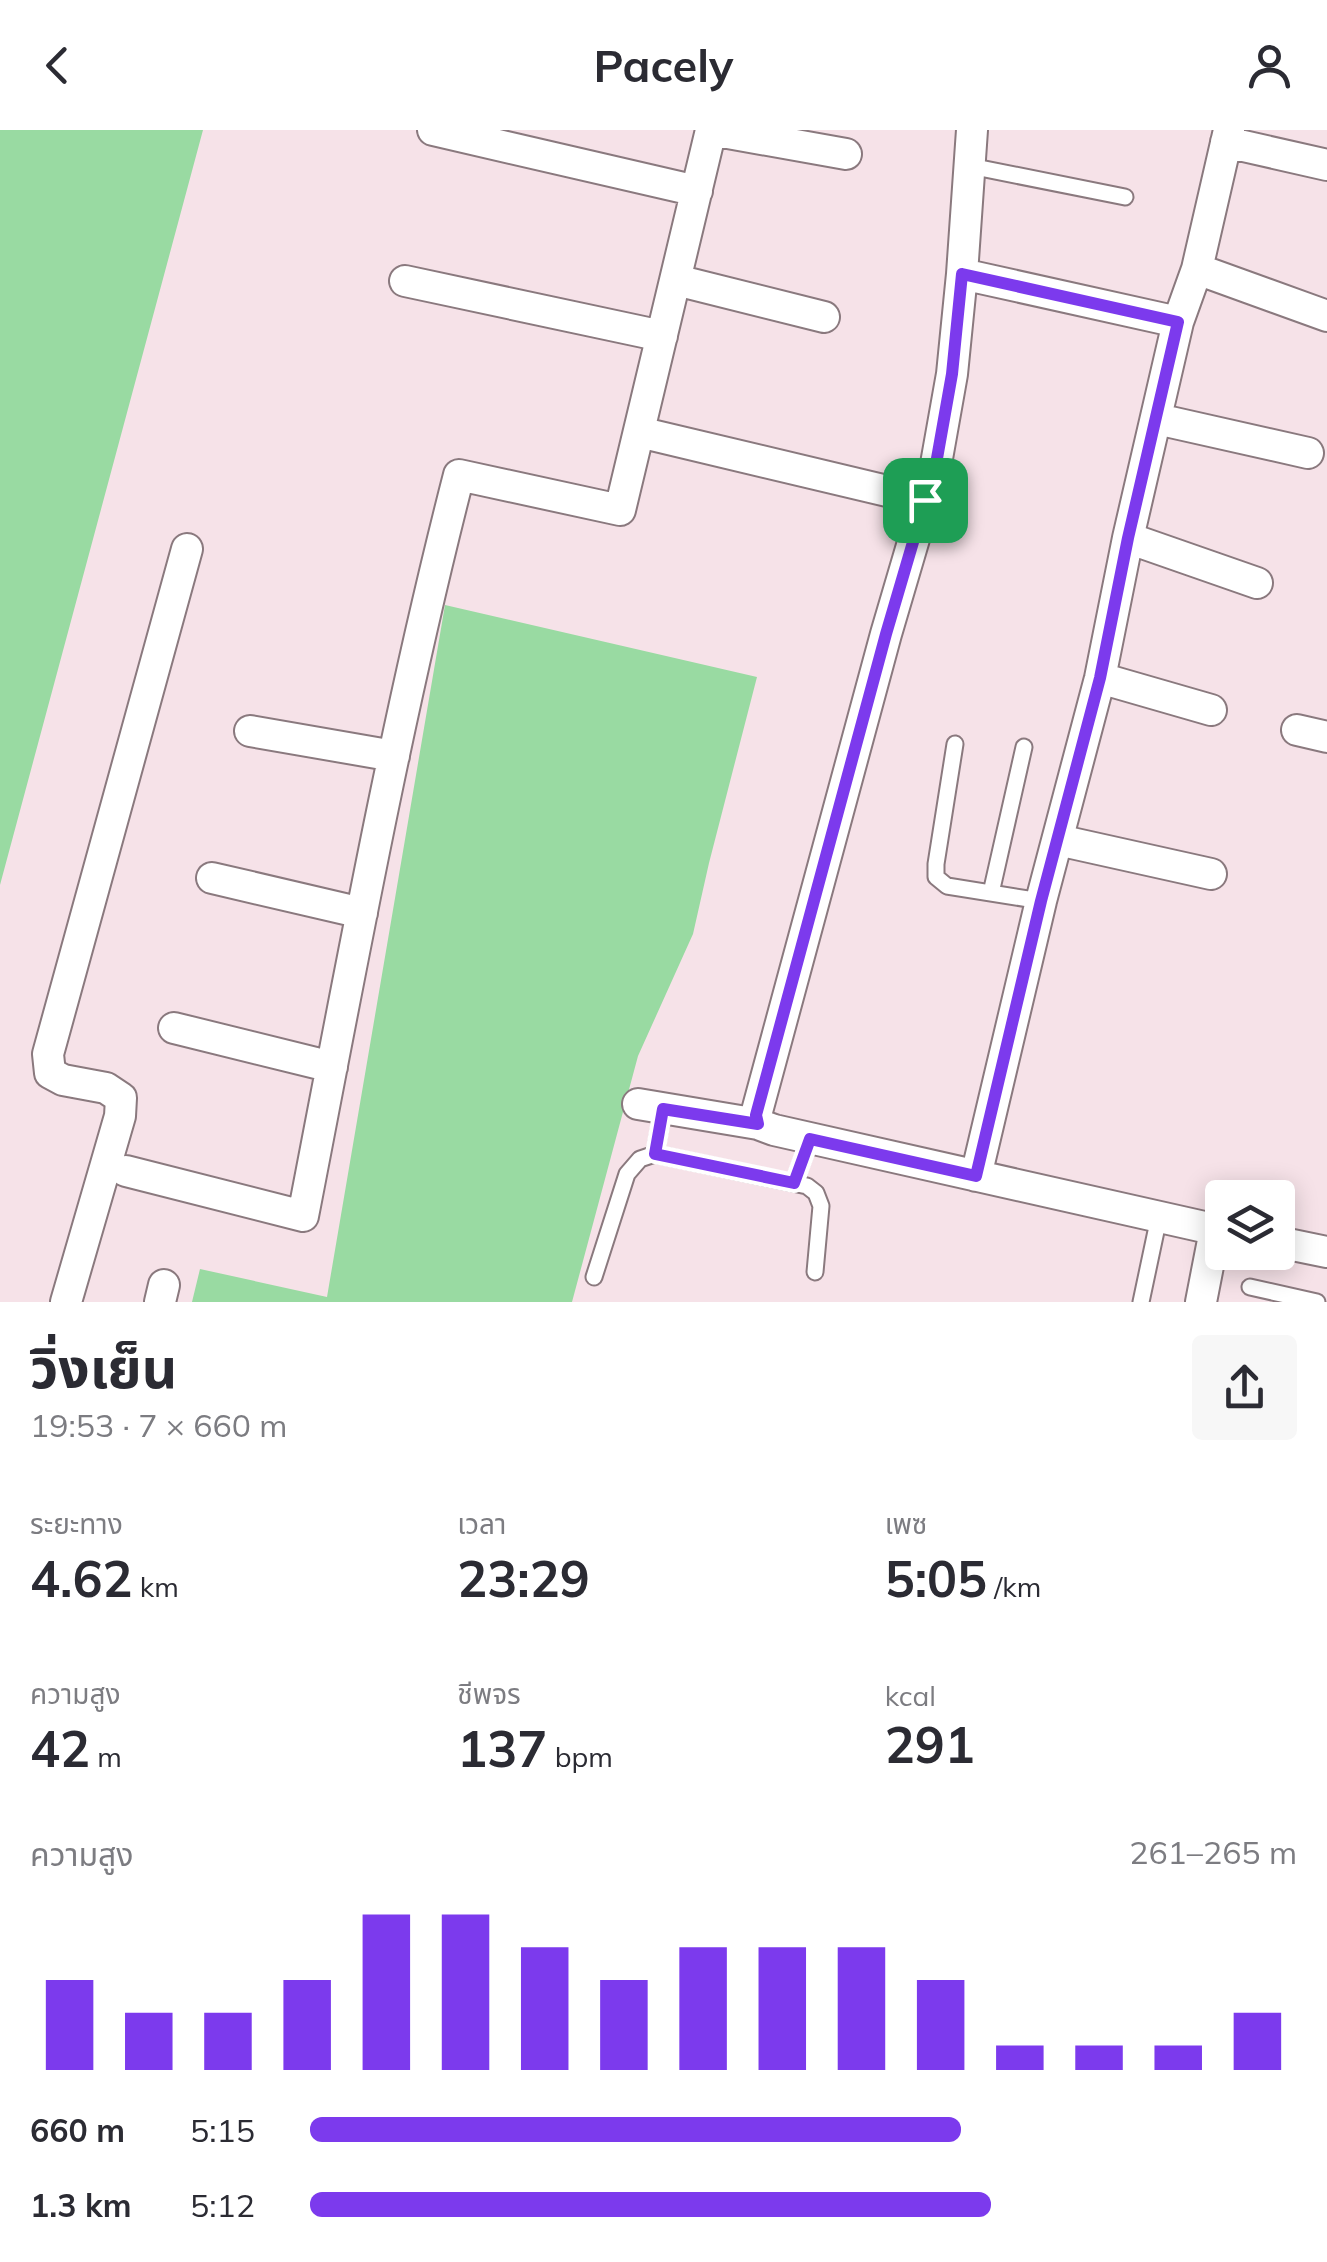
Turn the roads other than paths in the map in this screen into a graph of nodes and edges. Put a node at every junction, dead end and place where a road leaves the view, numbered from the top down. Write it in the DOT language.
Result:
graph roads {
  1 [pos="433,130"];
  2 [pos="711,130"];
  3 [pos="972,130"];
  4 [pos="1227,136"];
  5 [pos="846,154"];
  6 [pos="1327,164"];
  7 [pos="970,166"];
  8 [pos="696,191"];
  9 [pos="1125,197"];
  10 [pos="1196,269"];
  11 [pos="962,274"];
  12 [pos="676,280"];
  13 [pos="405,281"];
  14 [pos="1327,316"];
  15 [pos="824,317"];
  16 [pos="1178,322"];
  17 [pos="662,336"];
  18 [pos="1157,419"];
  19 [pos="639,432"];
  20 [pos="1308,453"];
  21 [pos="925,500"];
  22 [pos="1128,538"];
  23 [pos="187,549"];
  24 [pos="1257,583"];
  25 [pos="1100,678"];
  26 [pos="1211,710"];
  27 [pos="250,731"];
  28 [pos="955,744"];
  29 [pos="1024,748"];
  30 [pos="394,756"];
  31 [pos="1058,840"];
  32 [pos="1211,874"];
  33 [pos="212,878"];
  34 [pos="991,893"];
  35 [pos="1041,901"];
  36 [pos="362,913"];
  37 [pos="174,1028"];
  38 [pos="332,1066"];
  39 [pos="650,1106"];
  40 [pos="758,1124"];
  41 [pos="810,1139"];
  42 [pos="655,1154"];
  43 [pos="126,1171"];
  44 [pos="976,1176"];
  45 [pos="794,1183"];
  46 [pos="1159,1218"];
  47 [pos="1205,1227"];
  48 [pos="1295,1245"];
  49 [pos="1327,1252"];
  50 [pos="1209,1270"];
  51 [pos="815,1272"];
  52 [pos="594,1277"];
  53 [pos="1250,1288"];
  54 [pos="66,1302"];
  55 [pos="1141,1302"];
  56 [pos="1201,1302"];
  57 [pos="1318,1302"];
  1 -- 8 [label="street"];
  2 -- 5 [label="street"];
  2 -- 8 [label="street"];
  3 -- 7 [label="street"];
  4 -- 6 [label="street"];
  4 -- 10 [label="street"];
  7 -- 9 [label="lane"];
  7 -- 11 [label="street"];
  8 -- 12 [label="street"];
  10 -- 14 [label="street"];
  10 -- 16 [label="street"];
  11 -- 16 [label="street"];
  11 -- 21 [label="street"];
  12 -- 15 [label="street"];
  12 -- 17 [label="street"];
  13 -- 17 [label="street"];
  16 -- 18 [label="street"];
  17 -- 19 [label="street"];
  18 -- 20 [label="street"];
  18 -- 22 [label="street"];
  19 -- 21 [label="street"];
  19 -- 30 [label="street"];
  21 -- 40 [label="street"];
  22 -- 24 [label="street"];
  22 -- 25 [label="street"];
  23 -- 54 [label="street"];
  25 -- 26 [label="street"];
  25 -- 31 [label="street"];
  27 -- 30 [label="street"];
  28 -- 34 [label="lane"];
  29 -- 34 [label="lane"];
  30 -- 36 [label="street"];
  31 -- 32 [label="street"];
  31 -- 35 [label="street"];
  33 -- 36 [label="street"];
  34 -- 35 [label="lane"];
  35 -- 44 [label="street"];
  36 -- 38 [label="street"];
  37 -- 38 [label="street"];
  38 -- 43 [label="street"];
  39 -- 40 [label="street"];
  39 -- 42 [label="lane"];
  40 -- 41 [label="street"];
  41 -- 44 [label="street"];
  41 -- 45 [label="lane"];
  42 -- 45 [label="lane"];
  42 -- 52 [label="lane"];
  44 -- 46 [label="street"];
  45 -- 51 [label="lane"];
  46 -- 47 [label="street"];
  46 -- 55 [label="lane"];
  48 -- 49 [label="street"];
  50 -- 56 [label="street"];
  53 -- 57 [label="lane"];
}
